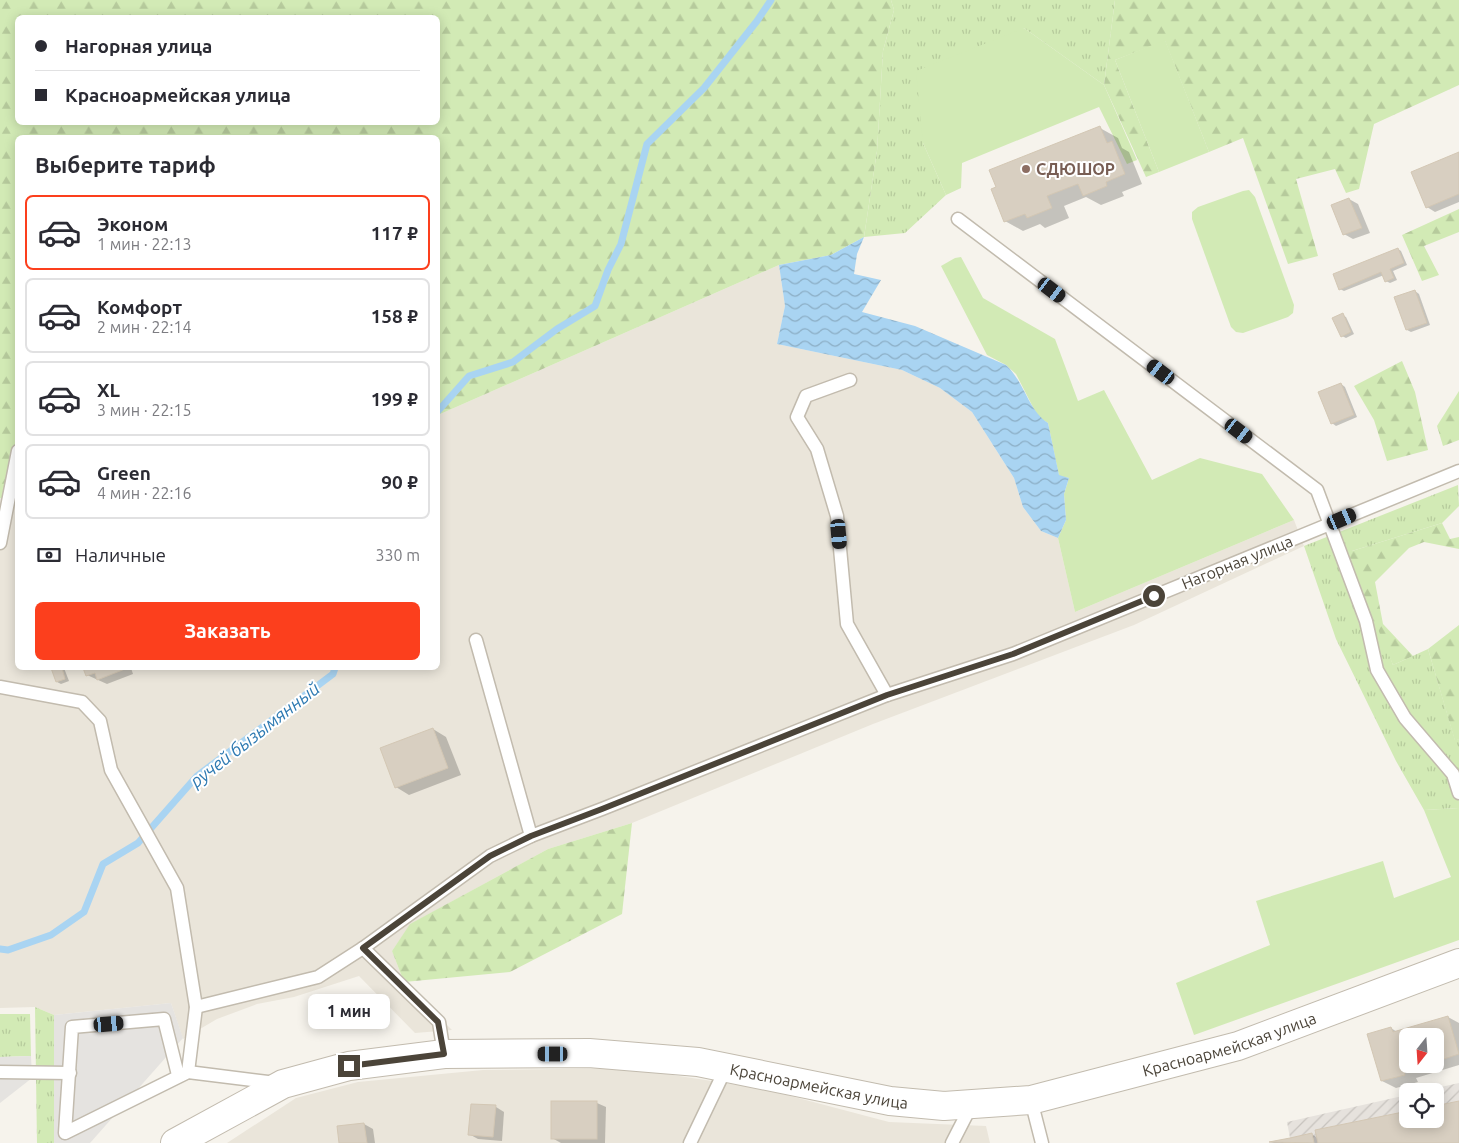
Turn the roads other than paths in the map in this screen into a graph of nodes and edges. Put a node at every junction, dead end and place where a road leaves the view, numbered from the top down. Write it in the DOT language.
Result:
graph roads {
  1 [pos="958,219"];
  2 [pos="850,380"];
  3 [pos="15,466"];
  4 [pos="1459,471"];
  5 [pos="1330,525"];
  6 [pos="0,543"];
  7 [pos="476,640"];
  8 [pos="0,687"];
  9 [pos="887,695"];
  10 [pos="1459,793"];
  11 [pos="531,836"];
  12 [pos="363,948"];
  13 [pos="1459,963"];
  14 [pos="196,1007"];
  15 [pos="444,1054"];
  16 [pos="726,1068"];
  17 [pos="0,1072"];
  18 [pos="70,1073"];
  19 [pos="183,1074"];
  20 [pos="283,1084"];
  21 [pos="1031,1100"];
  22 [pos="972,1104"];
  23 [pos="175,1143"];
  24 [pos="690,1143"];
  25 [pos="952,1143"];
  26 [pos="1042,1143"];
  1 -- 5 [label="lane"];
  2 -- 9 [label="lane"];
  3 -- 6 [label="lane"];
  4 -- 5 [label="lane, Нагорная улица"];
  5 -- 9 [label="lane, Нагорная улица"];
  5 -- 10 [label="lane"];
  7 -- 11 [label="lane"];
  8 -- 14 [label="lane"];
  9 -- 11 [label="lane, Нагорная улица"];
  11 -- 12 [label="lane, Нагорная улица"];
  12 -- 14 [label="lane, Нагорная улица"];
  12 -- 15 [label="lane"];
  13 -- 21 [label="street, Красноармейская улица"];
  14 -- 19 [label="lane"];
  15 -- 16 [label="street, Красноармейская улица"];
  15 -- 20 [label="street, Красноармейская улица"];
  16 -- 22 [label="street, Красноармейская улица"];
  16 -- 24 [label="lane"];
  17 -- 18 [label="lane"];
  18 -- 19 [label="lane"];
  18 -- 19 [label="lane"];
  19 -- 20 [label="lane"];
  20 -- 23 [label="street, Красноармейская улица"];
  21 -- 22 [label="street, Красноармейская улица"];
  21 -- 26 [label="lane"];
  22 -- 25 [label="lane"];
}
